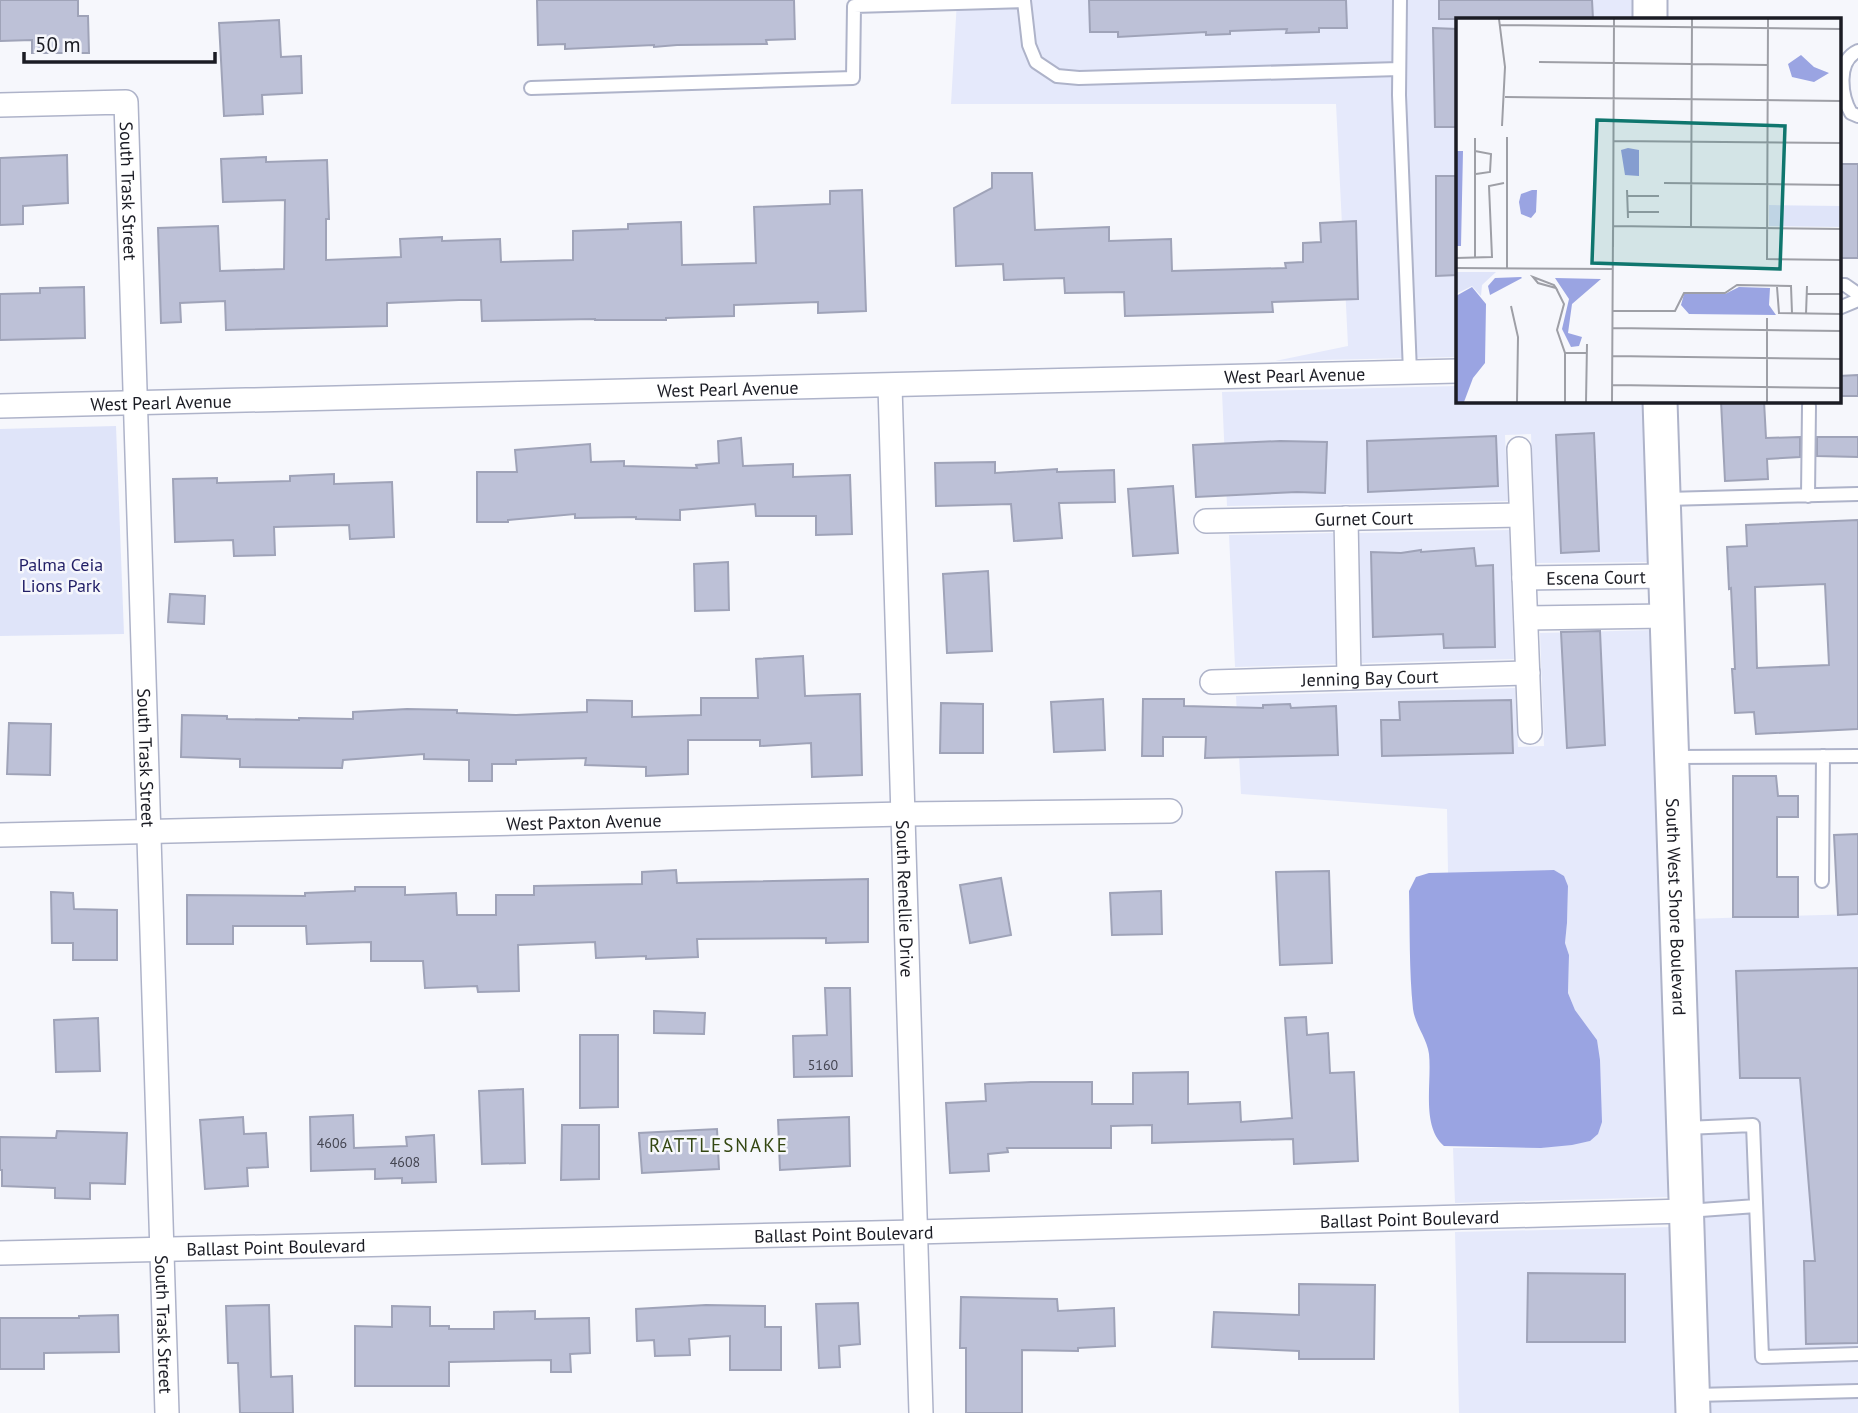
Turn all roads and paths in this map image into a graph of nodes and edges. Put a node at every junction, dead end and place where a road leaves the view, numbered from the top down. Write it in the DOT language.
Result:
graph roads {
  1 [pos="1400,0"];
  2 [pos="1650,0"];
  3 [pos="1650,18"];
  4 [pos="1858,51"];
  5 [pos="1399,69"];
  6 [pos="531,88"];
  7 [pos="0,104"];
  8 [pos="1858,116"];
  9 [pos="1840,285"];
  10 [pos="1858,294"];
  11 [pos="1858,300"];
  12 [pos="1840,307"];
  13 [pos="1456,371"];
  14 [pos="1410,372"];
  15 [pos="890,386"];
  16 [pos="1660,402"];
  17 [pos="136,403"];
  18 [pos="0,406"];
  19 [pos="1809,406"];
  20 [pos="1519,449"];
  21 [pos="1858,494"];
  22 [pos="1808,496"];
  23 [pos="1663,499"];
  24 [pos="1521,515"];
  25 [pos="1346,518"];
  26 [pos="1206,521"];
  27 [pos="1666,576"];
  28 [pos="1524,578"];
  29 [pos="1667,616"];
  30 [pos="1526,618"];
  31 [pos="1528,673"];
  32 [pos="1349,678"];
  33 [pos="1212,682"];
  34 [pos="1530,732"];
  35 [pos="1823,756"];
  36 [pos="1858,756"];
  37 [pos="1671,757"];
  38 [pos="1170,811"];
  39 [pos="904,814"];
  40 [pos="150,832"];
  41 [pos="0,835"];
  42 [pos="1822,881"];
  43 [pos="1683,1128"];
  44 [pos="1756,1206"];
  45 [pos="1685,1211"];
  46 [pos="915,1232"];
  47 [pos="162,1249"];
  48 [pos="0,1252"];
  49 [pos="1858,1354"];
  50 [pos="1858,1391"];
  51 [pos="1693,1404"];
  52 [pos="167,1413"];
  53 [pos="921,1413"];
  1 -- 5 [label="lane"];
  2 -- 3 [label="street"];
  4 -- 8 [label="lane"];
  5 -- 6 [label="lane"];
  5 -- 14 [label="lane"];
  7 -- 17 [label="street, South Trask Street"];
  9 -- 10 [label="lane"];
  11 -- 12 [label="lane"];
  13 -- 14 [label="street, West Pearl Avenue"];
  14 -- 15 [label="street, West Pearl Avenue"];
  15 -- 17 [label="street, West Pearl Avenue"];
  15 -- 39 [label="street, South Renellie Drive"];
  16 -- 23 [label="street, South West Shore Boulevard"];
  17 -- 18 [label="street, West Pearl Avenue"];
  17 -- 40 [label="street, South Trask Street"];
  19 -- 22 [label="lane"];
  20 -- 24 [label="street, Escena Court"];
  21 -- 22 [label="lane"];
  22 -- 23 [label="lane"];
  23 -- 27 [label="street, South West Shore Boulevard"];
  24 -- 25 [label="street, Gurnet Court"];
  24 -- 28 [label="street, Escena Court"];
  25 -- 26 [label="street, Gurnet Court"];
  25 -- 32 [label="street"];
  27 -- 28 [label="street, Escena Court"];
  27 -- 29 [label="street, South West Shore Boulevard"];
  28 -- 30 [label="street, Escena Court"];
  29 -- 30 [label="street"];
  29 -- 37 [label="street, South West Shore Boulevard"];
  30 -- 31 [label="street, Escena Court"];
  31 -- 32 [label="street, Jenning Bay Court"];
  31 -- 34 [label="street, Escena Court"];
  32 -- 33 [label="street, Jenning Bay Court"];
  35 -- 36 [label="lane"];
  35 -- 37 [label="lane"];
  35 -- 42 [label="lane"];
  37 -- 43 [label="street, South West Shore Boulevard"];
  38 -- 39 [label="street, West Paxton Avenue"];
  39 -- 40 [label="street, West Paxton Avenue"];
  39 -- 46 [label="street, South Renellie Drive"];
  40 -- 41 [label="street, West Paxton Avenue"];
  40 -- 47 [label="street, South Trask Street"];
  43 -- 44 [label="lane"];
  43 -- 45 [label="street, South West Shore Boulevard"];
  44 -- 45 [label="lane"];
  44 -- 49 [label="lane"];
  45 -- 46 [label="street, Ballast Point Boulevard"];
  45 -- 51 [label="street, South West Shore Boulevard"];
  46 -- 47 [label="street, Ballast Point Boulevard"];
  46 -- 53 [label="street, South Renellie Drive"];
  47 -- 48 [label="street, Ballast Point Boulevard"];
  47 -- 52 [label="street, South Trask Street"];
  50 -- 51 [label="lane"];
}
